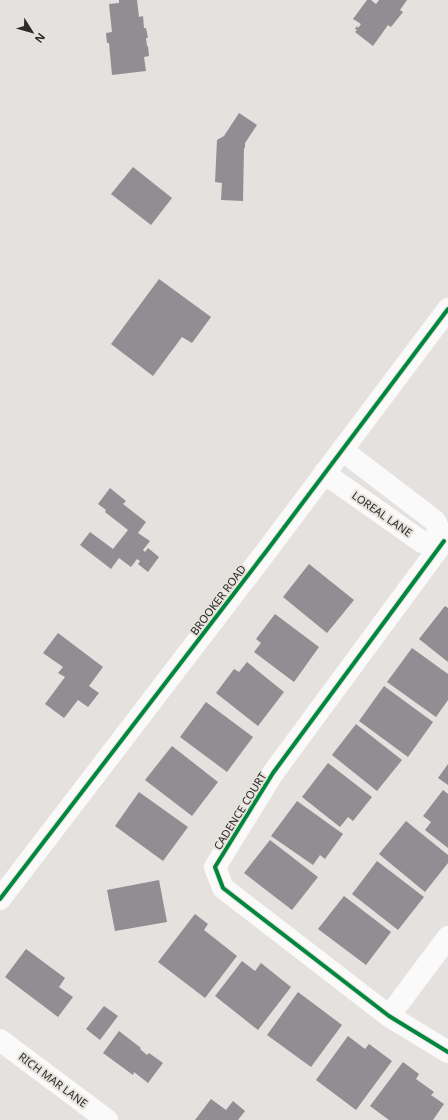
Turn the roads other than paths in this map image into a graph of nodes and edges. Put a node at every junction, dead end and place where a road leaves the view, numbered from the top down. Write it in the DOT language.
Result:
graph roads {
  1 [pos="448,309"];
  2 [pos="342,450"];
  3 [pos="324,473"];
  4 [pos="400,495"];
  5 [pos="385,516"];
  6 [pos="446,542"];
  7 [pos="0,900"];
  8 [pos="448,937"];
  9 [pos="389,1016"];
  10 [pos="0,1040"];
  11 [pos="448,1052"];
  12 [pos="107,1120"];
  1 -- 2 [label="street, BROOKER ROAD"];
  2 -- 3 [label="street, BROOKER ROAD"];
  2 -- 4 [label="street"];
  3 -- 5 [label="street, LOREAL LANE"];
  3 -- 7 [label="street, BROOKER ROAD"];
  4 -- 5 [label="street"];
  4 -- 6 [label="street"];
  5 -- 6 [label="street, LOREAL LANE"];
  6 -- 9 [label="street, CADENCE COURT"];
  8 -- 9 [label="street"];
  9 -- 11 [label="street, CADENCE COURT"];
  10 -- 12 [label="street, RICH MAR LANE"];
}
